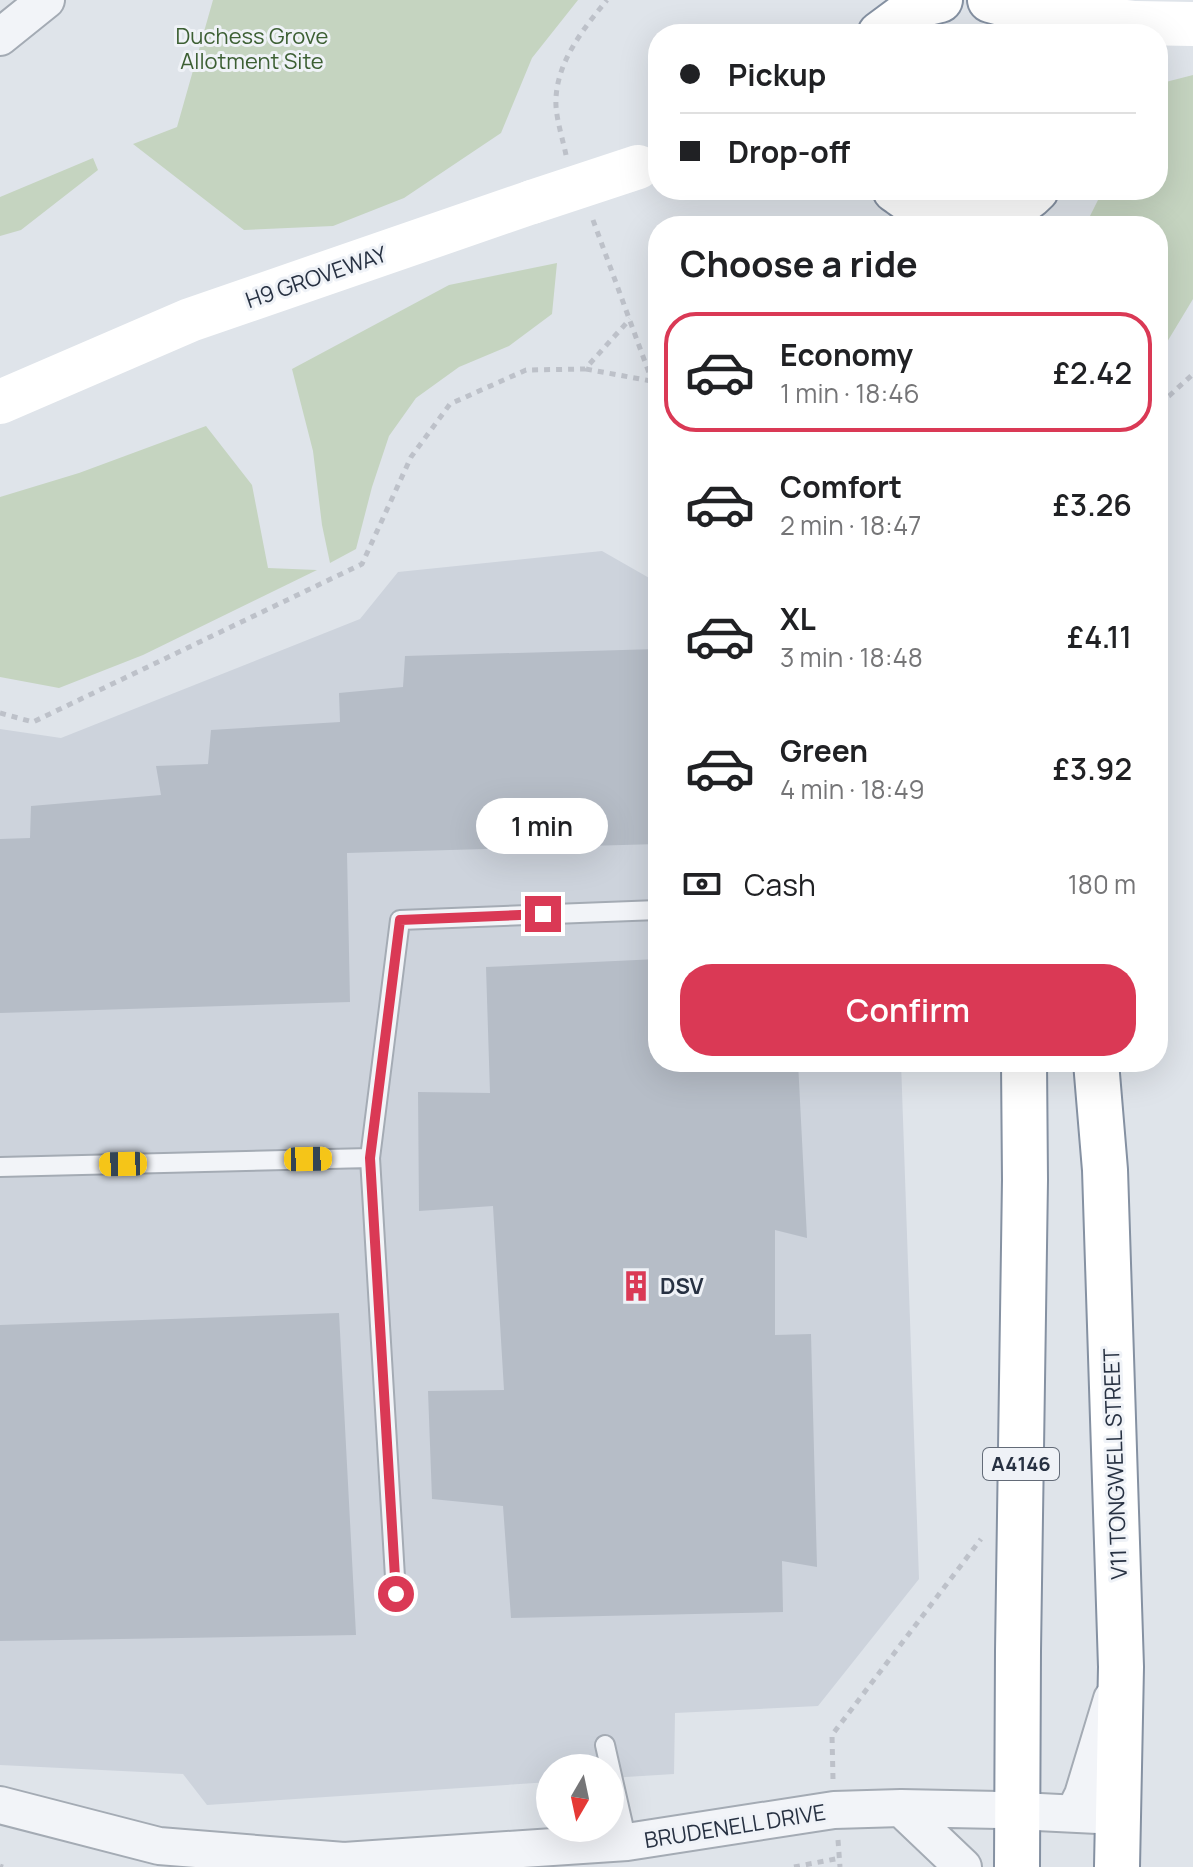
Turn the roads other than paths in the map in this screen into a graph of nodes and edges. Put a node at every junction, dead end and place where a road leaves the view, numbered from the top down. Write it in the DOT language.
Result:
graph roads {
  1 [pos="46,0"];
  2 [pos="887,0"];
  3 [pos="940,0"];
  4 [pos="1017,10"];
  5 [pos="882,24"];
  6 [pos="893,24"];
  7 [pos="1121,24"];
  8 [pos="0,37"];
  9 [pos="648,164"];
  10 [pos="1021,200"];
  11 [pos="914,208"];
  12 [pos="958,216"];
  13 [pos="958,216"];
  14 [pos="0,402"];
  15 [pos="648,910"];
  16 [pos="1024,1072"];
  17 [pos="1097,1072"];
  18 [pos="370,1158"];
  19 [pos="0,1167"];
  20 [pos="396,1594"];
  21 [pos="1121,1667"];
  22 [pos="605,1745"];
  23 [pos="0,1805"];
  24 [pos="901,1808"];
  25 [pos="1018,1810"];
  26 [pos="1074,1813"];
  27 [pos="1118,1816"];
  28 [pos="627,1842"];
  29 [pos="515,1858"];
  30 [pos="343,1864"];
  31 [pos="963,1867"];
  32 [pos="1017,1867"];
  33 [pos="1117,1867"];
  1 -- 8 [label="street"];
  2 -- 5 [label="main road"];
  3 -- 6 [label="main road"];
  4 -- 7 [label="main road"];
  9 -- 14 [label="main road, H9 GROVEWAY, bridge"];
  10 -- 12 [label="main road"];
  11 -- 13 [label="main road"];
  15 -- 18 [label="lane"];
  16 -- 25 [label="main road, A4146"];
  17 -- 21 [label="main road, V11 TONGWELL STREET"];
  18 -- 19 [label="lane"];
  18 -- 20 [label="lane"];
  21 -- 26 [label="street"];
  21 -- 27 [label="main road, V11 TONGWELL STREET"];
  22 -- 28 [label="lane"];
  23 -- 30 [label="street, BRUDENELL DRIVE"];
  24 -- 25 [label="street, BRUDENELL DRIVE"];
  24 -- 28 [label="street, BRUDENELL DRIVE"];
  24 -- 31 [label="street"];
  25 -- 26 [label="street, BRUDENELL DRIVE"];
  25 -- 32 [label="main road, A4146"];
  26 -- 27 [label="street, BRUDENELL DRIVE"];
  27 -- 33 [label="main road, V11 TONGWELL STREET"];
  28 -- 29 [label="street, BRUDENELL DRIVE"];
  29 -- 30 [label="street, BRUDENELL DRIVE"];
}
